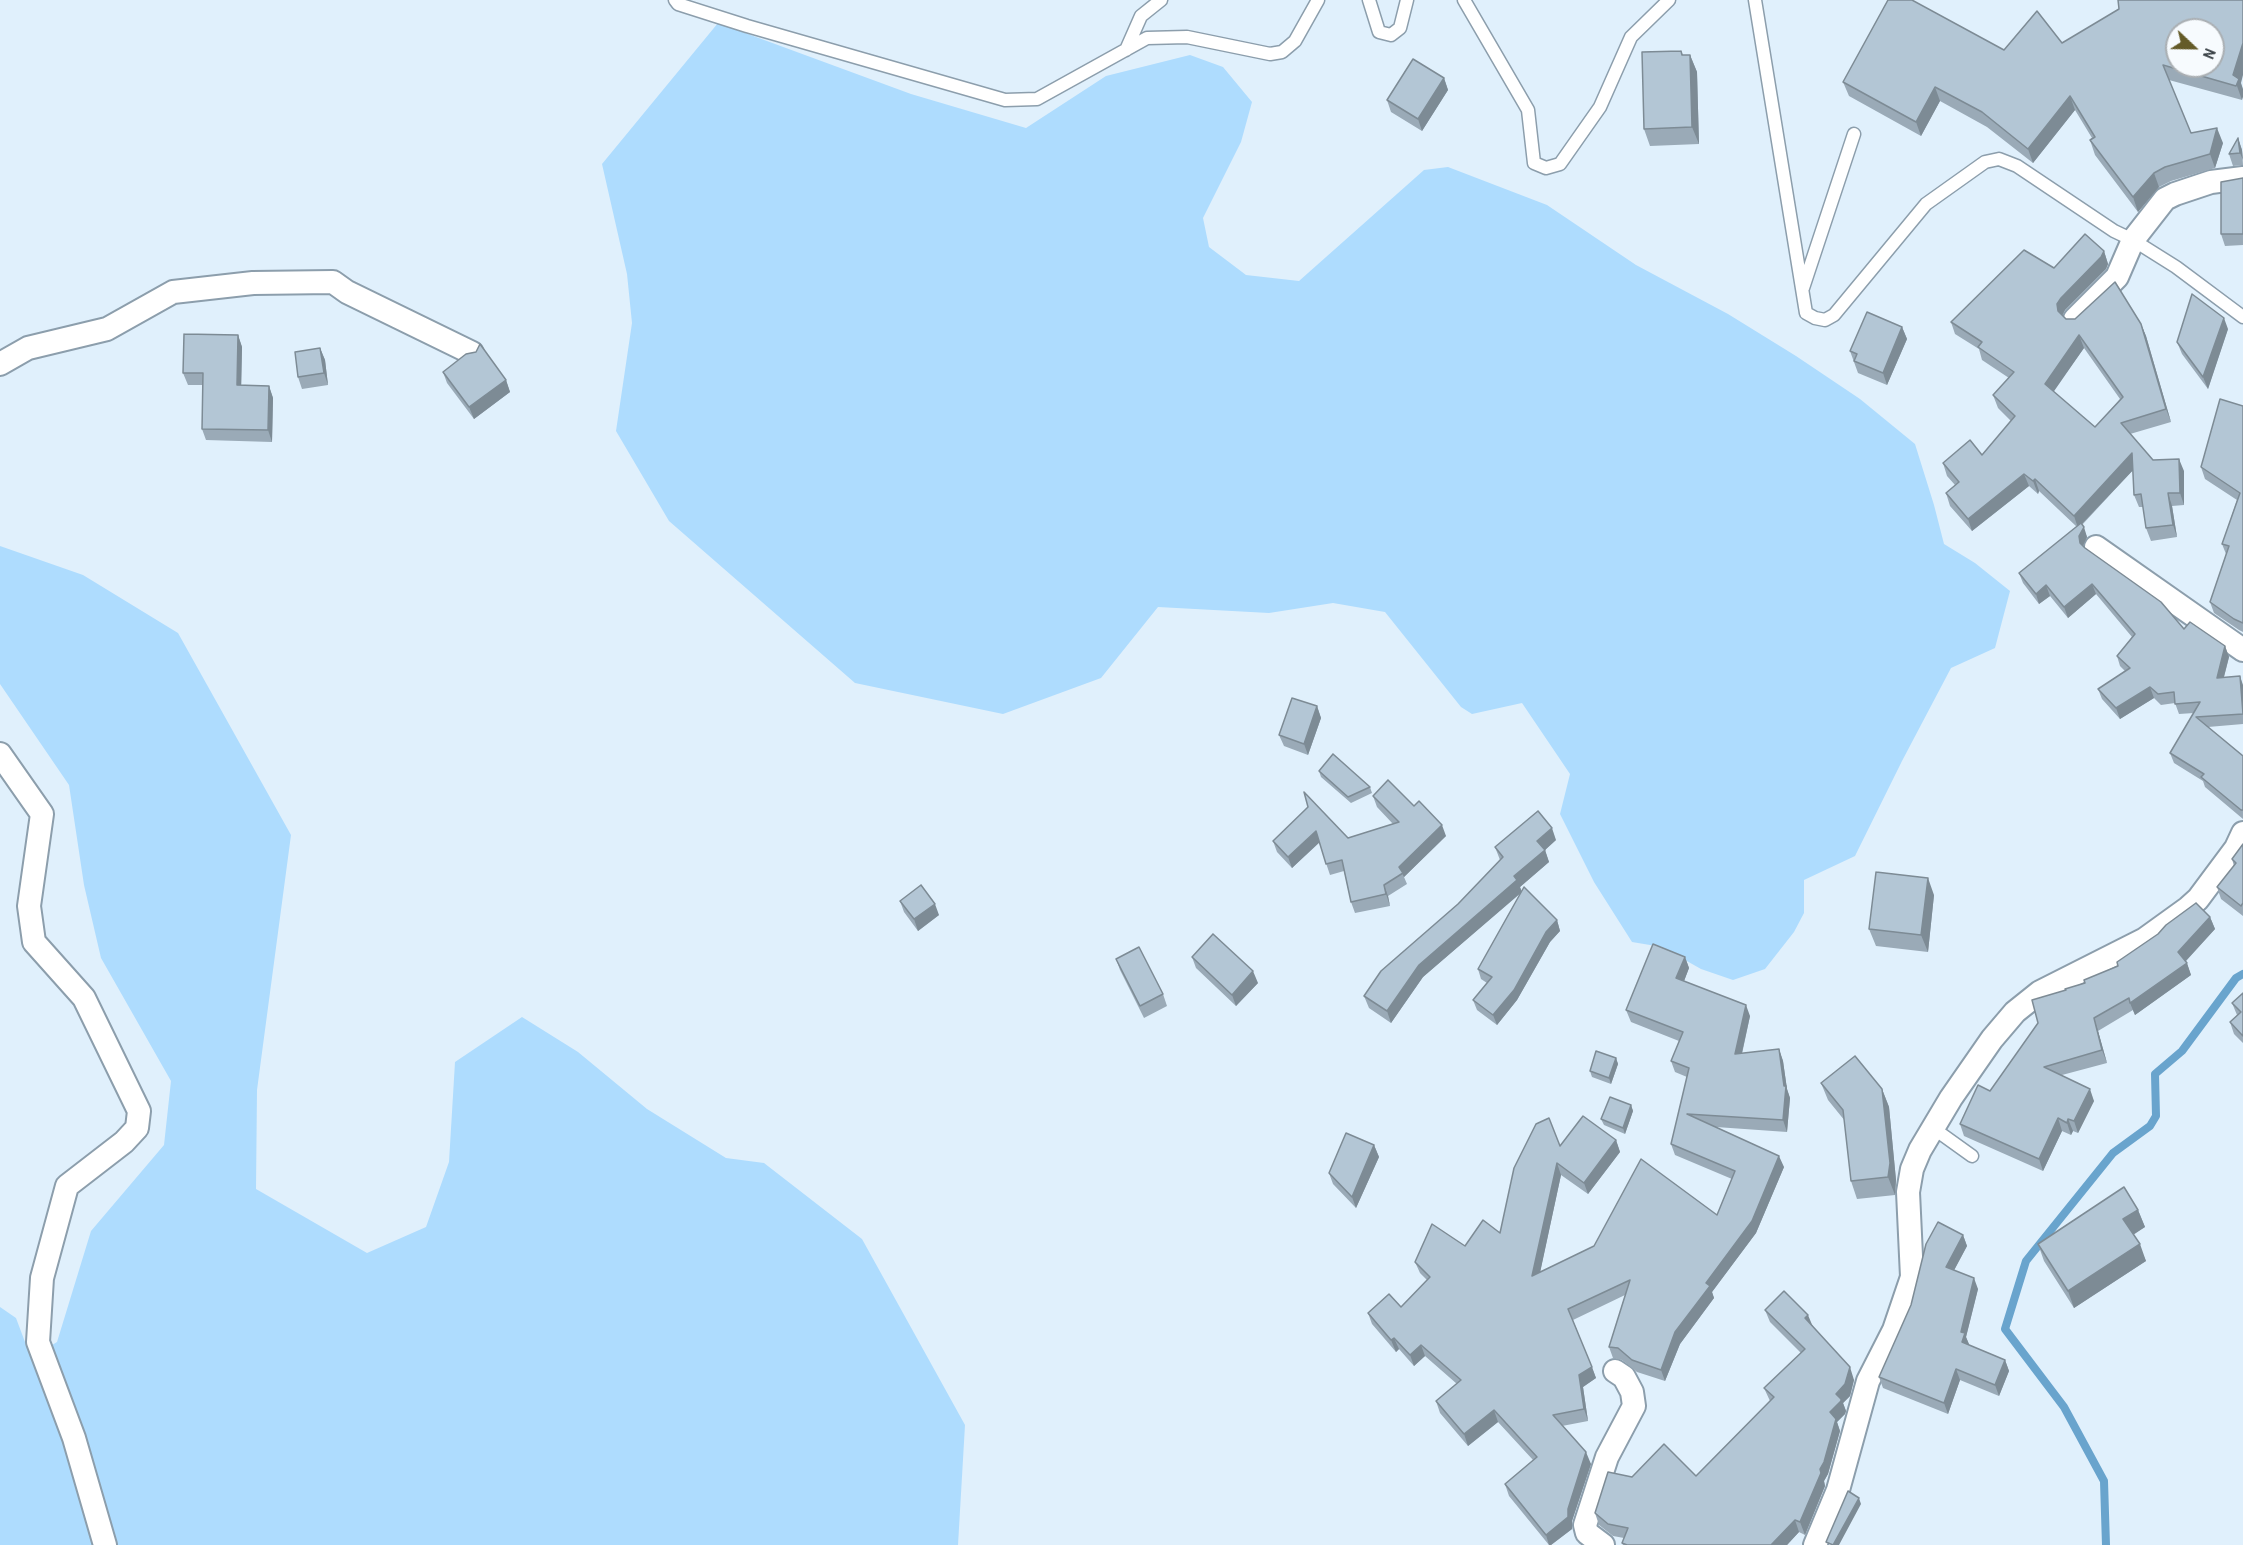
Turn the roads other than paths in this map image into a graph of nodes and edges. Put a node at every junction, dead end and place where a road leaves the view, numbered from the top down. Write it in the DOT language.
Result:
graph roads {
  1 [pos="675,0"];
  2 [pos="1161,0"];
  3 [pos="1318,0"];
  4 [pos="1369,0"];
  5 [pos="1407,0"];
  6 [pos="1464,0"];
  7 [pos="1669,0"];
  8 [pos="1755,0"];
  9 [pos="1126,50"];
  10 [pos="1854,134"];
  11 [pos="2243,178"];
  12 [pos="2133,240"];
  13 [pos="1803,289"];
  14 [pos="2243,317"];
  15 [pos="2075,319"];
  16 [pos="472,353"];
  17 [pos="0,364"];
  18 [pos="2096,547"];
  19 [pos="2243,650"];
  20 [pos="0,754"];
  21 [pos="2243,833"];
  22 [pos="1933,1128"];
  23 [pos="1972,1156"];
  24 [pos="1615,1371"];
  25 [pos="105,1545"];
  26 [pos="1603,1545"];
  27 [pos="1815,1545"];
  1 -- 9 [label="lane"];
  2 -- 9 [label="lane"];
  3 -- 9 [label="lane"];
  4 -- 5 [label="lane"];
  6 -- 7 [label="lane"];
  8 -- 13 [label="lane"];
  10 -- 13 [label="lane"];
  11 -- 12 [label="street"];
  12 -- 13 [label="lane"];
  12 -- 14 [label="lane"];
  12 -- 15 [label="street"];
  16 -- 17 [label="street"];
  18 -- 19 [label="street"];
  20 -- 25 [label="street"];
  21 -- 22 [label="street"];
  22 -- 23 [label="lane"];
  22 -- 27 [label="street"];
  24 -- 26 [label="street"];
}
